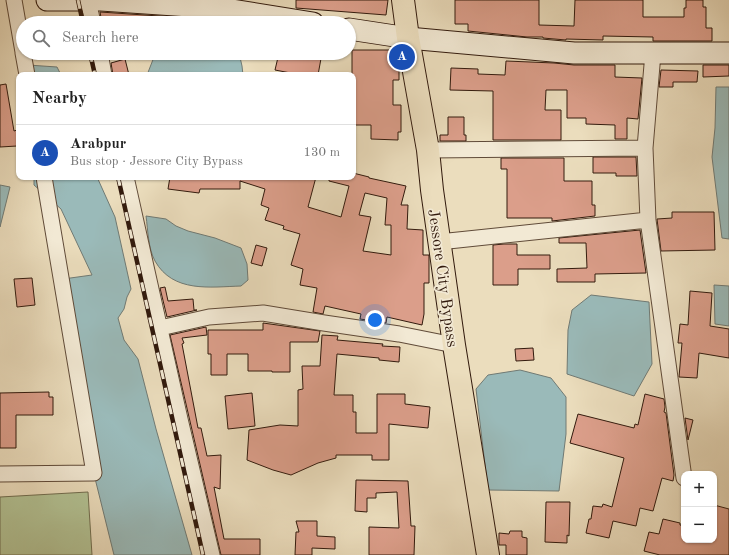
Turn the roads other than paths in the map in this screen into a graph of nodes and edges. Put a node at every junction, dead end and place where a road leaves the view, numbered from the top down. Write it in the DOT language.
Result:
graph roads {
  1 [pos="14,0"];
  2 [pos="47,0"];
  3 [pos="88,0"];
  4 [pos="403,0"];
  5 [pos="17,16"];
  6 [pos="91,16"];
  7 [pos="269,16"];
  8 [pos="356,30"];
  9 [pos="408,38"];
  10 [pos="653,53"];
  11 [pos="729,53"];
  12 [pos="24,60"];
  13 [pos="101,60"];
  14 [pos="26,72"];
  15 [pos="103,72"];
  16 [pos="645,148"];
  17 [pos="428,150"];
  18 [pos="45,180"];
  19 [pos="127,180"];
  20 [pos="648,220"];
  21 [pos="439,242"];
  22 [pos="160,328"];
  23 [pos="454,345"];
  24 [pos="683,471"];
  25 [pos="0,474"];
  26 [pos="212,555"];
  27 [pos="488,555"];
  1 -- 5 [label="street"];
  2 -- 3 [label="street"];
  3 -- 6 [label="street"];
  3 -- 7 [label="street"];
  4 -- 9 [label="highway, Jessore City Bypass"];
  8 -- 9 [label="street"];
  9 -- 10 [label="street"];
  9 -- 17 [label="highway, Jessore City Bypass"];
  10 -- 11 [label="street"];
  10 -- 16 [label="street"];
  12 -- 14 [label="street"];
  13 -- 15 [label="street"];
  16 -- 17 [label="street"];
  16 -- 20 [label="street"];
  17 -- 21 [label="highway, Jessore City Bypass"];
  18 -- 25 [label="street"];
  19 -- 22 [label="street"];
  20 -- 21 [label="street"];
  20 -- 24 [label="street"];
  21 -- 23 [label="highway, Jessore City Bypass"];
  22 -- 23 [label="street"];
  22 -- 26 [label="street"];
  23 -- 27 [label="highway, Jessore City Bypass"];
}
